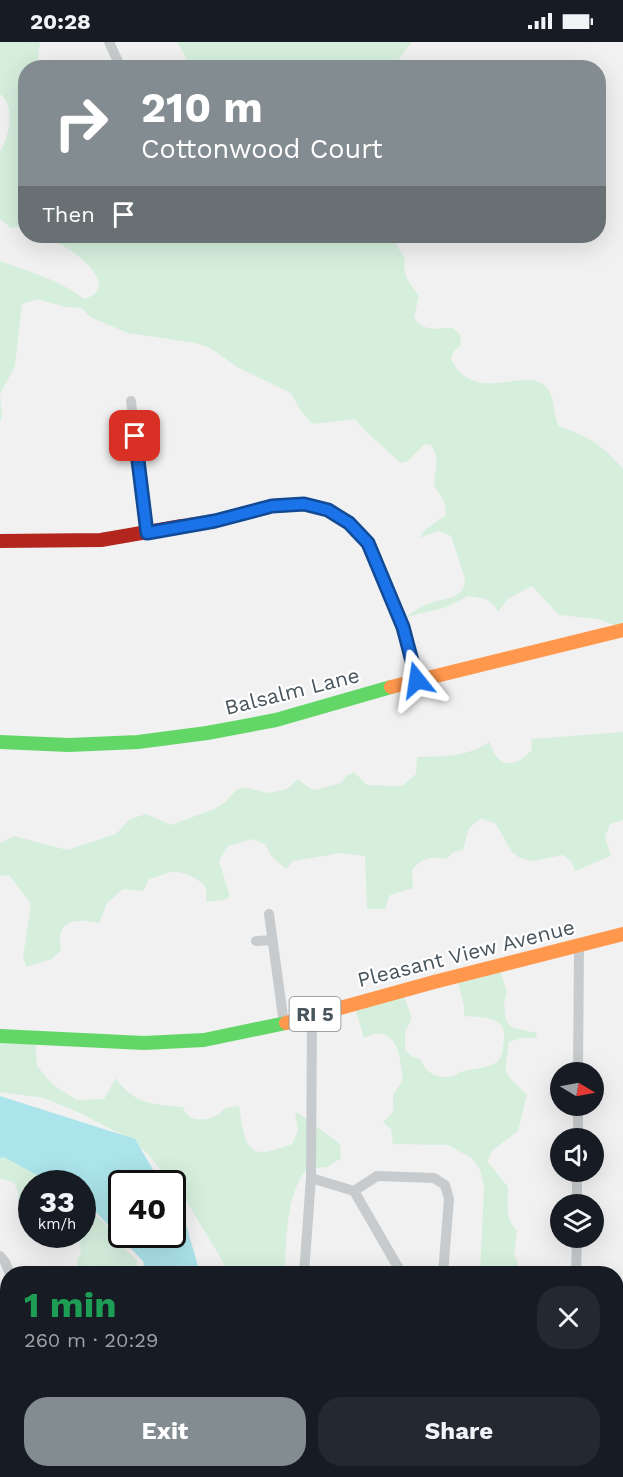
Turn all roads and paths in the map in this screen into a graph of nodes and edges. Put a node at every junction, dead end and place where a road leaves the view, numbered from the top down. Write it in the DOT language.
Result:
graph roads {
  1 [pos="109,42"];
  2 [pos="117,60"];
  3 [pos="131,401"];
  4 [pos="147,533"];
  5 [pos="0,541"];
  6 [pos="623,630"];
  7 [pos="417,680"];
  8 [pos="0,742"];
  9 [pos="269,914"];
  10 [pos="623,934"];
  11 [pos="272,940"];
  12 [pos="256,941"];
  13 [pos="579,946"];
  14 [pos="312,1015"];
  15 [pos="284,1024"];
  16 [pos="0,1036"];
  17 [pos="578,1062"];
  18 [pos="311,1178"];
  19 [pos="354,1191"];
  20 [pos="577,1248"];
  21 [pos="305,1266"];
  22 [pos="397,1266"];
  23 [pos="444,1266"];
  24 [pos="576,1266"];
  1 -- 2 [label="street"];
  3 -- 4 [label="street"];
  4 -- 5 [label="street"];
  4 -- 7 [label="street"];
  6 -- 7 [label="street, Balsalm Lane"];
  7 -- 8 [label="street, Balsalm Lane"];
  9 -- 11 [label="street"];
  10 -- 13 [label="street, Pleasant View Avenue / RI 5"];
  11 -- 12 [label="street"];
  11 -- 15 [label="street"];
  13 -- 14 [label="street, Pleasant View Avenue / RI 5"];
  13 -- 17 [label="street"];
  14 -- 15 [label="street, Pleasant View Avenue / RI 5"];
  14 -- 18 [label="street"];
  15 -- 16 [label="street, Pleasant View Avenue / RI 5"];
  18 -- 19 [label="street"];
  18 -- 21 [label="street"];
  19 -- 22 [label="street"];
  19 -- 23 [label="street"];
  20 -- 24 [label="street"];
}
